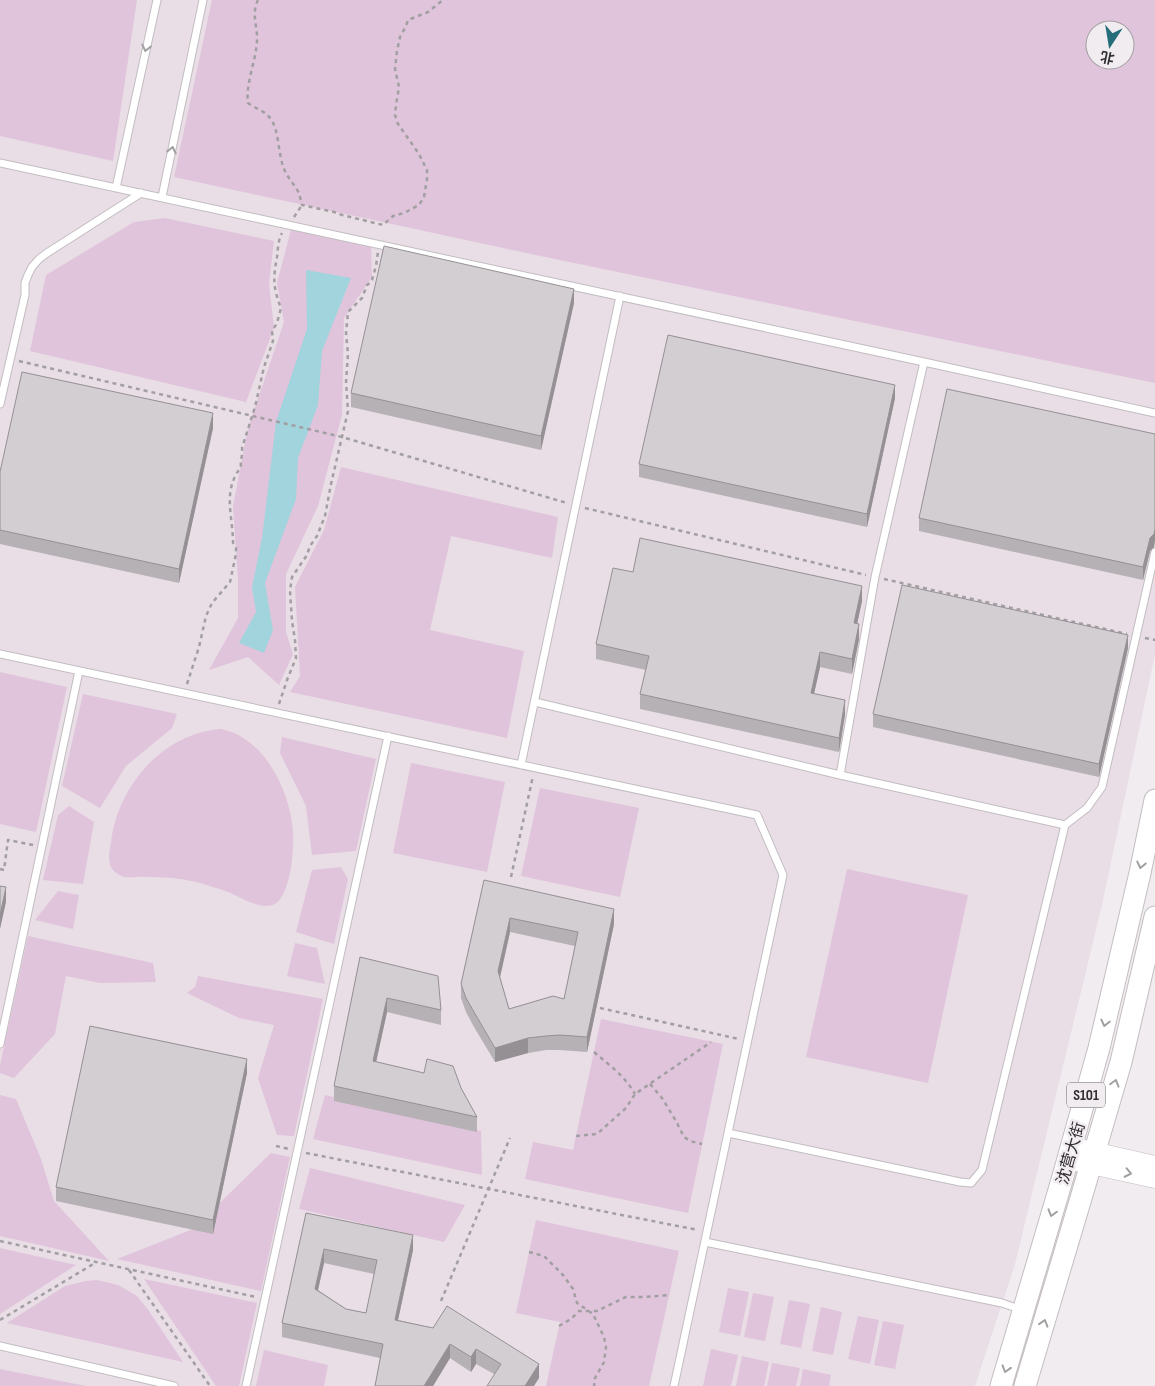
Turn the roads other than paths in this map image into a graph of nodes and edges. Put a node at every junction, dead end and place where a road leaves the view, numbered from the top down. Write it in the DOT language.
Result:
graph roads {
  1 [pos="157,0"];
  2 [pos="203,0"];
  3 [pos="0,162"];
  4 [pos="116,188"];
  5 [pos="142,193"];
  6 [pos="162,198"];
  7 [pos="620,296"];
  8 [pos="924,362"];
  9 [pos="0,404"];
  10 [pos="1155,413"];
  11 [pos="1155,552"];
  12 [pos="0,654"];
  13 [pos="79,671"];
  14 [pos="535,702"];
  15 [pos="388,736"];
  16 [pos="522,765"];
  17 [pos="840,775"];
  18 [pos="1155,800"];
  19 [pos="1065,825"];
  20 [pos="1155,917"];
  21 [pos="0,1044"];
  22 [pos="728,1133"];
  23 [pos="1069,1153"];
  24 [pos="1093,1158"];
  25 [pos="1155,1165"];
  26 [pos="1155,1179"];
  27 [pos="705,1242"];
  28 [pos="1023,1310"];
  29 [pos="0,1346"];
  30 [pos="174,1386"];
  31 [pos="246,1386"];
  32 [pos="674,1386"];
  33 [pos="1001,1386"];
  34 [pos="1025,1386"];
  1 -- 4 [label="lane, one-way"];
  6 -- 2 [label="lane, one-way"];
  3 -- 4 [label="lane"];
  4 -- 5 [label="lane"];
  5 -- 6 [label="lane"];
  5 -- 9 [label="lane"];
  6 -- 7 [label="lane"];
  7 -- 8 [label="lane"];
  7 -- 14 [label="lane"];
  8 -- 10 [label="lane"];
  8 -- 17 [label="lane"];
  11 -- 19 [label="lane"];
  12 -- 13 [label="lane"];
  13 -- 15 [label="lane"];
  13 -- 21 [label="lane"];
  14 -- 16 [label="lane"];
  14 -- 17 [label="lane"];
  15 -- 16 [label="lane"];
  15 -- 31 [label="lane"];
  16 -- 22 [label="lane"];
  17 -- 19 [label="lane"];
  18 -- 23 [label="main road, 沈营大街 / S101, one-way"];
  19 -- 22 [label="lane"];
  24 -- 20 [label="main road, 沈营大街 / S101, one-way"];
  22 -- 27 [label="lane"];
  23 -- 24 [label="street"];
  23 -- 28 [label="main road, 沈营大街 / S101, one-way"];
  24 -- 25 [label="street"];
  24 -- 26 [label="street, one-way"];
  34 -- 24 [label="main road, 沈营大街 / S101, one-way"];
  27 -- 28 [label="lane"];
  27 -- 32 [label="lane"];
  28 -- 33 [label="main road, 沈营大街 / S101, one-way"];
  29 -- 30 [label="lane"];
}
